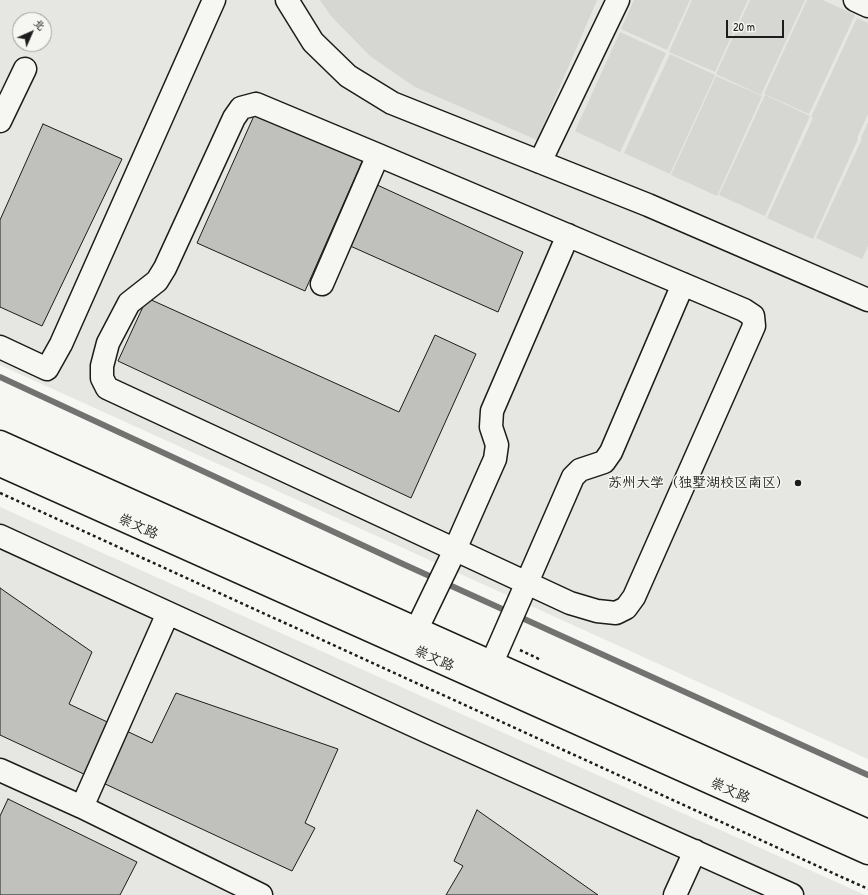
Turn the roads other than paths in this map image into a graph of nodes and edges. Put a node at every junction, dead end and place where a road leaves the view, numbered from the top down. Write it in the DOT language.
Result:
graph roads {
  1 [pos="214,0"];
  2 [pos="287,0"];
  3 [pos="618,0"];
  4 [pos="855,0"];
  5 [pos="868,6"];
  6 [pos="25,68"];
  7 [pos="0,121"];
  8 [pos="378,154"];
  9 [pos="540,162"];
  10 [pos="568,236"];
  11 [pos="322,284"];
  12 [pos="683,284"];
  13 [pos="868,300"];
  14 [pos="0,347"];
  15 [pos="0,442"];
  16 [pos="0,465"];
  17 [pos="0,536"];
  18 [pos="455,548"];
  19 [pos="527,584"];
  20 [pos="168,613"];
  21 [pos="412,638"];
  22 [pos="488,671"];
  23 [pos="0,770"];
  24 [pos="82,807"];
  25 [pos="868,831"];
  26 [pos="695,852"];
  27 [pos="868,853"];
  28 [pos="262,895"];
  29 [pos="675,895"];
  30 [pos="792,895"];
  1 -- 14 [label="street"];
  2 -- 9 [label="street"];
  3 -- 9 [label="street"];
  4 -- 5 [label="street"];
  6 -- 7 [label="street"];
  8 -- 10 [label="street"];
  8 -- 11 [label="street"];
  8 -- 18 [label="street"];
  9 -- 13 [label="street"];
  10 -- 12 [label="street"];
  10 -- 18 [label="street"];
  12 -- 19 [label="street"];
  12 -- 19 [label="street"];
  15 -- 21 [label="street, 崇文路"];
  16 -- 21 [label="street, 崇文路"];
  17 -- 20 [label="street"];
  18 -- 19 [label="street"];
  18 -- 21 [label="street"];
  19 -- 22 [label="street"];
  20 -- 24 [label="street"];
  20 -- 26 [label="street"];
  21 -- 22 [label="street, 崇文路"];
  22 -- 25 [label="street, 崇文路"];
  22 -- 27 [label="street, 崇文路"];
  23 -- 24 [label="street"];
  24 -- 28 [label="street"];
  26 -- 29 [label="street"];
  26 -- 30 [label="street"];
}
